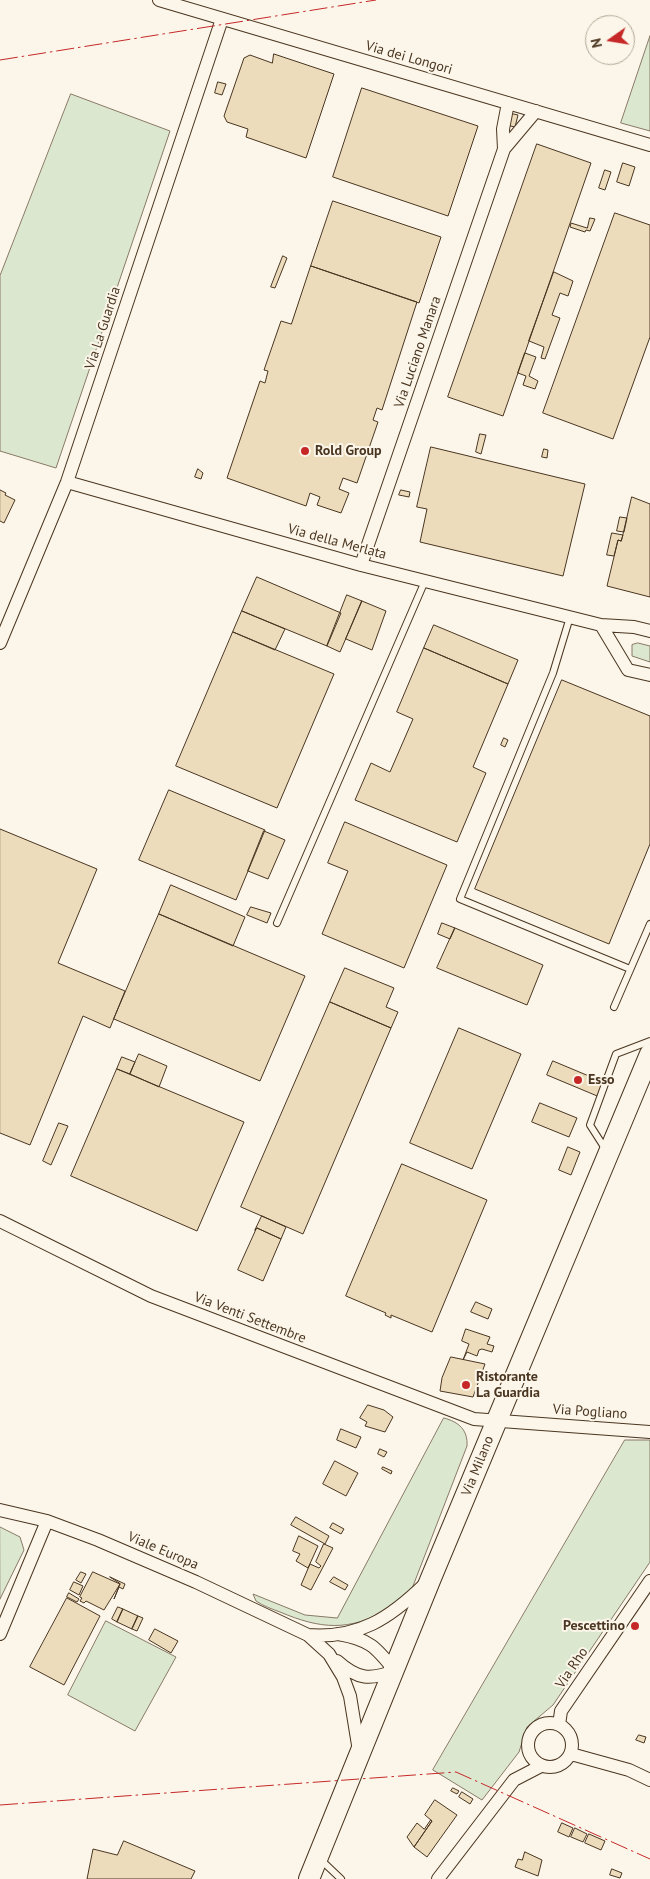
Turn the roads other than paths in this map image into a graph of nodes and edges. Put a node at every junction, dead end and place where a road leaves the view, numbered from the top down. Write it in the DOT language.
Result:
graph roads {
  1 [pos="159,0"];
  2 [pos="222,19"];
  3 [pos="508,103"];
  4 [pos="536,111"];
  5 [pos="650,145"];
  6 [pos="504,149"];
  7 [pos="67,482"];
  8 [pos="361,565"];
  9 [pos="425,581"];
  10 [pos="570,617"];
  11 [pos="601,625"];
  12 [pos="650,631"];
  13 [pos="0,643"];
  14 [pos="650,676"];
  15 [pos="277,922"];
  16 [pos="650,924"];
  17 [pos="630,969"];
  18 [pos="614,1007"];
  19 [pos="650,1041"];
  20 [pos="650,1054"];
  21 [pos="608,1154"];
  22 [pos="0,1221"];
  23 [pos="497,1420"];
  24 [pos="650,1432"];
  25 [pos="0,1510"];
  26 [pos="47,1520"];
  27 [pos="431,1578"];
  28 [pos="650,1581"];
  29 [pos="0,1634"];
  30 [pos="338,1634"];
  31 [pos="308,1635"];
  32 [pos="329,1654"];
  33 [pos="395,1671"];
  34 [pos="559,1725"];
  35 [pos="571,1754"];
  36 [pos="360,1755"];
  37 [pos="541,1766"];
  38 [pos="650,1780"];
  39 [pos="318,1857"];
  40 [pos="309,1879"];
  41 [pos="341,1879"];
  42 [pos="438,1879"];
  1 -- 2 [label="street, Via dei Longori"];
  2 -- 3 [label="street, Via dei Longori"];
  2 -- 7 [label="street, Via La Guardia"];
  3 -- 4 [label="street, Via dei Longori"];
  3 -- 6 [label="street, Via Luciano Manara"];
  4 -- 5 [label="street, Via dei Longori"];
  4 -- 6 [label="street, Via Luciano Manara"];
  6 -- 8 [label="street, Via Luciano Manara"];
  7 -- 8 [label="street, Via della Merlata"];
  7 -- 13 [label="street, Via La Guardia"];
  8 -- 9 [label="street, Via della Merlata"];
  9 -- 10 [label="street, Via della Merlata"];
  9 -- 15 [label="lane"];
  10 -- 11 [label="street, Via della Merlata"];
  10 -- 17 [label="lane"];
  11 -- 12 [label="street, Via della Merlata"];
  11 -- 14 [label="street"];
  16 -- 17 [label="lane"];
  17 -- 18 [label="lane"];
  19 -- 21 [label="lane"];
  20 -- 21 [label="main road, Via Milano"];
  21 -- 23 [label="main road, Via Milano"];
  22 -- 23 [label="street, Via Venti Settembre"];
  23 -- 24 [label="street, Via Pogliano"];
  23 -- 27 [label="main road, Via Milano"];
  25 -- 26 [label="street, Viale Europa"];
  26 -- 29 [label="street"];
  26 -- 31 [label="street, Viale Europa"];
  27 -- 30 [label="street, Viale Europa"];
  27 -- 33 [label="main road, Via Milano"];
  28 -- 34 [label="street, Via Rho"];
  30 -- 31 [label="street, Viale Europa"];
  30 -- 33 [label="street"];
  31 -- 32 [label="street, Viale Europa"];
  32 -- 33 [label="street"];
  32 -- 36 [label="street, Viale Europa"];
  33 -- 36 [label="main road, Via Milano"];
  34 -- 35 [label="street"];
  34 -- 37 [label="street"];
  35 -- 37 [label="street"];
  35 -- 38 [label="street"];
  36 -- 39 [label="main road, Via Milano"];
  37 -- 42 [label="street"];
  39 -- 40 [label="main road, Via Milano"];
  39 -- 41 [label="lane"];
}
